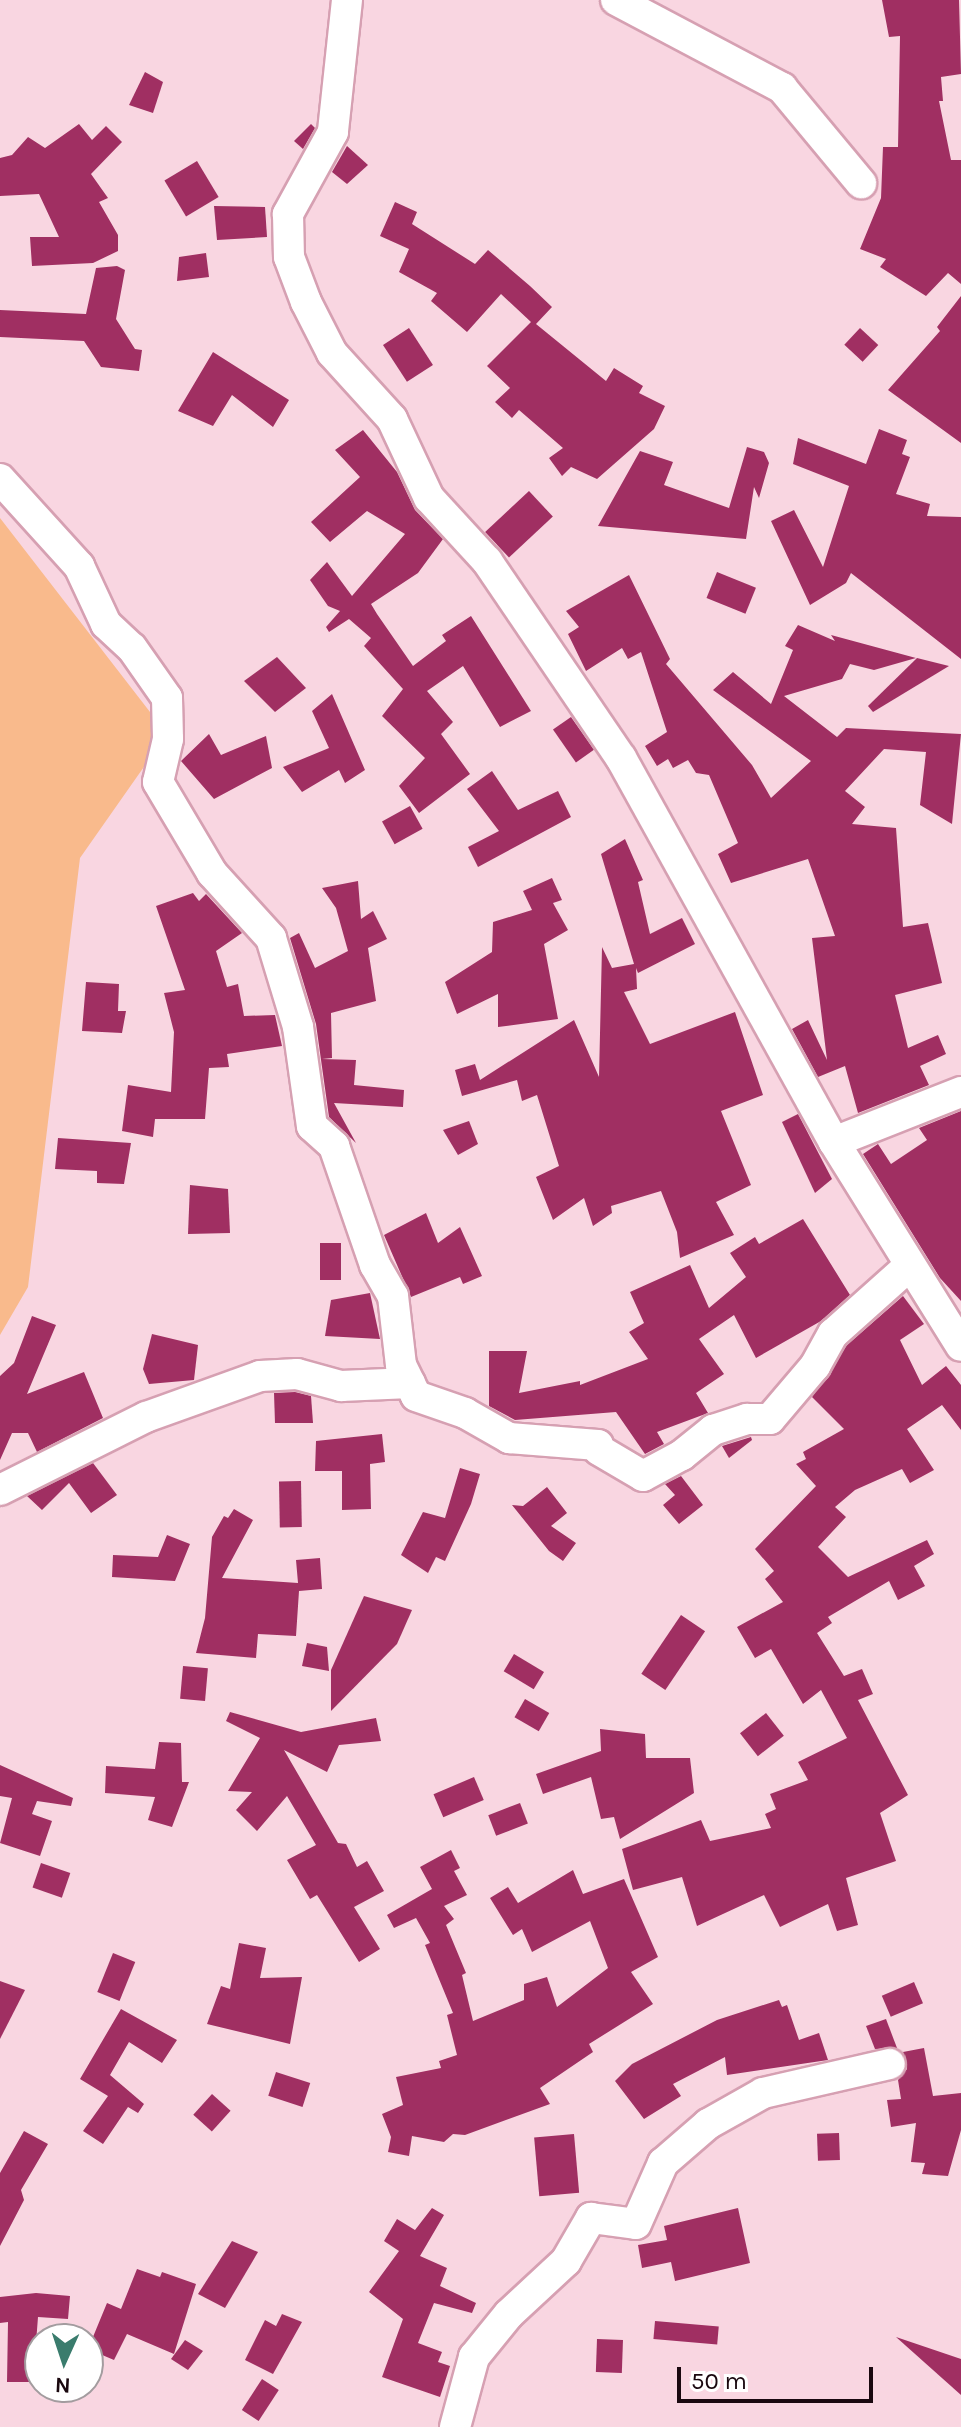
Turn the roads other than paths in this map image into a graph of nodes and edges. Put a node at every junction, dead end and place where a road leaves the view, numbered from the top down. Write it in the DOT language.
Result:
graph roads {
  1 [pos="347,0"];
  2 [pos="616,0"];
  3 [pos="861,183"];
  4 [pos="0,479"];
  5 [pos="961,1092"];
  6 [pos="834,1142"];
  7 [pos="909,1266"];
  8 [pos="961,1346"];
  9 [pos="410,1383"];
  10 [pos="0,1490"];
  11 [pos="890,2064"];
  12 [pos="455,2427"];
  1 -- 6 [label="street"];
  2 -- 3 [label="street"];
  4 -- 9 [label="street"];
  5 -- 6 [label="street"];
  6 -- 7 [label="street"];
  7 -- 8 [label="street"];
  7 -- 9 [label="street"];
  9 -- 10 [label="street"];
  11 -- 12 [label="street"];
}
